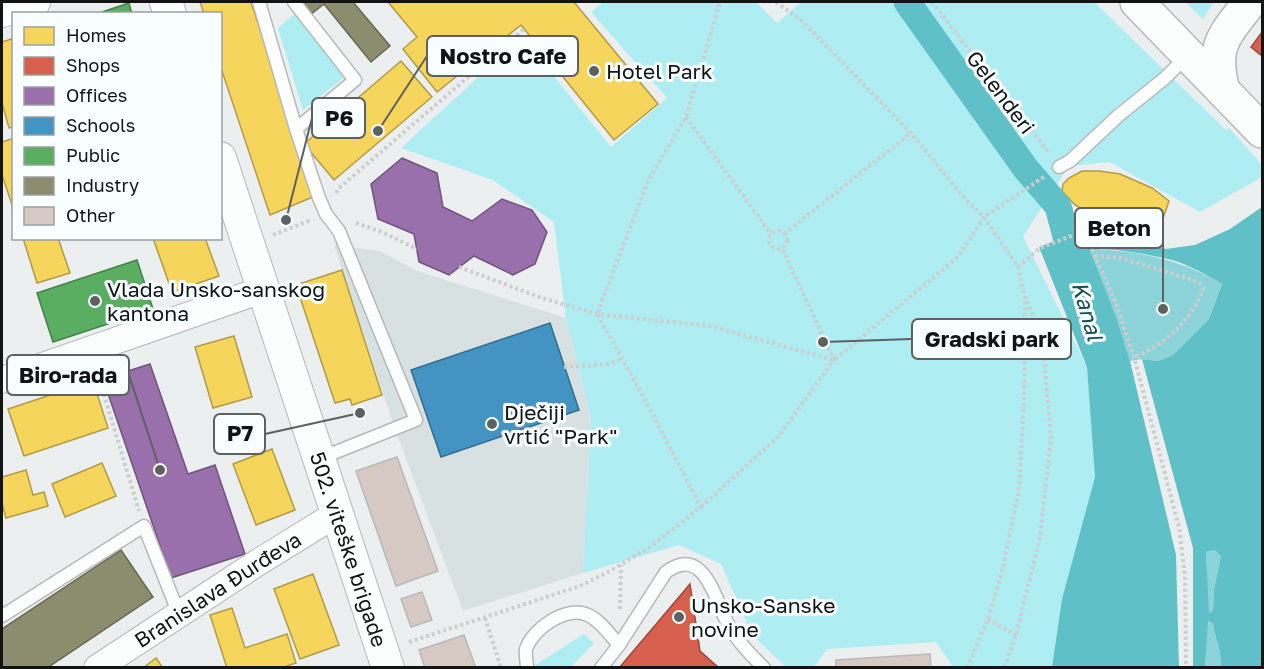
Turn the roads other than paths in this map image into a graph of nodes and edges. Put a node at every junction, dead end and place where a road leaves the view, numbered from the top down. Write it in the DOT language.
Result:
graph roads {
  1 [pos="34,2"];
  2 [pos="259,2"];
  3 [pos="294,2"];
  4 [pos="1137,2"];
  5 [pos="1250,2"];
  6 [pos="2,12"];
  7 [pos="1224,35"];
  8 [pos="1184,50"];
  9 [pos="1223,91"];
  10 [pos="1256,124"];
  11 [pos="296,129"];
  12 [pos="1059,167"];
  13 [pos="222,170"];
  14 [pos="226,194"];
  15 [pos="265,289"];
  16 [pos="2,380"];
  17 [pos="320,459"];
  18 [pos="338,513"];
  19 [pos="179,614"];
  20 [pos="2,616"];
  21 [pos="619,645"];
  22 [pos="386,658"];
  23 [pos="97,668"];
  24 [pos="527,668"];
  25 [pos="601,668"];
  26 [pos="764,668"];
  1 -- 6 [label="street"];
  2 -- 11 [label="lane"];
  3 -- 11 [label="lane"];
  4 -- 8 [label="main road"];
  5 -- 7 [label="main road"];
  7 -- 8 [label="main road"];
  7 -- 9 [label="main road"];
  8 -- 9 [label="main road"];
  8 -- 12 [label="lane"];
  9 -- 10 [label="main road"];
  11 -- 17 [label="lane"];
  13 -- 14 [label="street, 502. viteške brigade"];
  14 -- 15 [label="street, 502. viteške brigade"];
  15 -- 16 [label="street"];
  15 -- 17 [label="street, 502. viteške brigade"];
  17 -- 18 [label="street, 502. viteške brigade"];
  18 -- 19 [label="street, Branislava Đurđeva"];
  18 -- 22 [label="street, 502. viteške brigade"];
  19 -- 20 [label="lane"];
  19 -- 23 [label="street, Branislava Đurđeva"];
  21 -- 24 [label="lane"];
  21 -- 25 [label="lane"];
  21 -- 26 [label="lane"];
}
